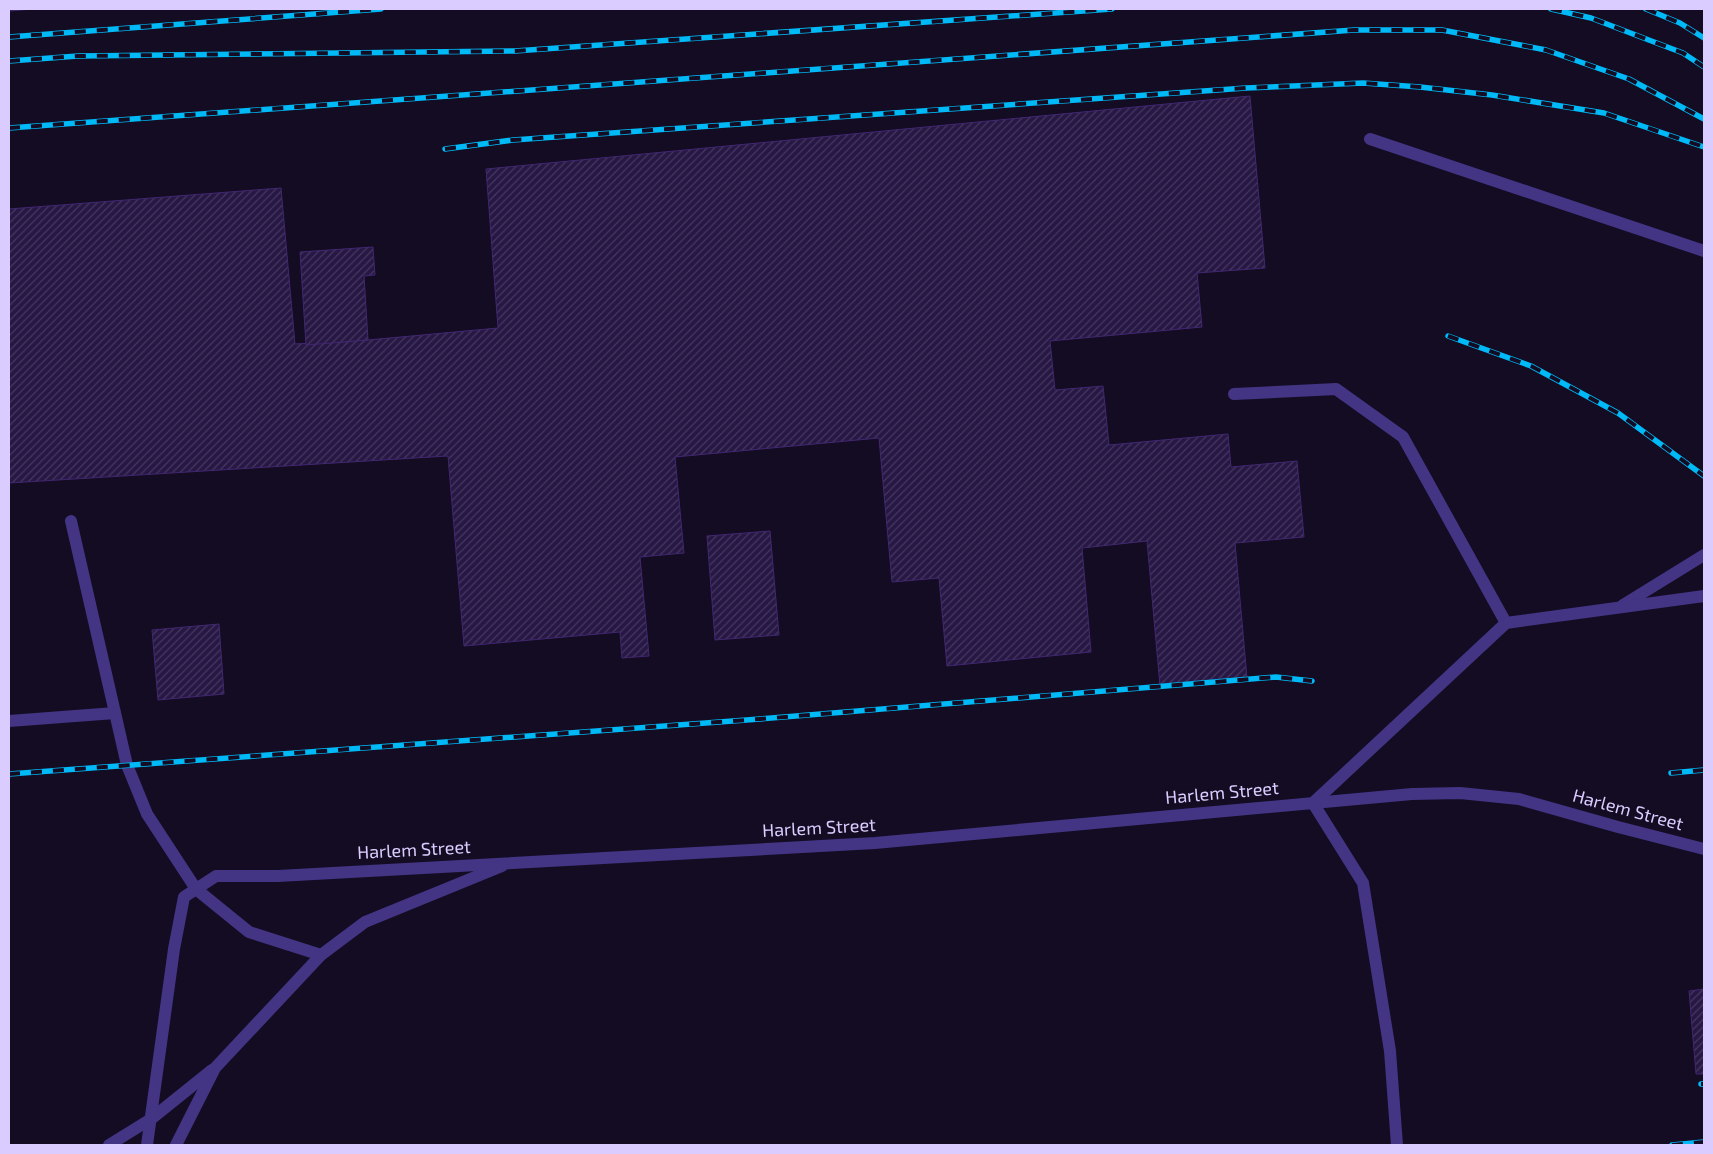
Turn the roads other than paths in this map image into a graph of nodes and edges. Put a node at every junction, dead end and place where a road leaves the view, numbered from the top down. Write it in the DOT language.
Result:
graph roads {
  1 [pos="1370,139"];
  2 [pos="1704,251"];
  3 [pos="1234,394"];
  4 [pos="71,521"];
  5 [pos="1704,555"];
  6 [pos="1704,596"];
  7 [pos="1618,608"];
  8 [pos="1506,623"];
  9 [pos="115,713"];
  10 [pos="9,721"];
  11 [pos="1313,803"];
  12 [pos="1704,848"];
  13 [pos="512,862"];
  14 [pos="196,889"];
  15 [pos="321,955"];
  16 [pos="215,1068"];
  17 [pos="151,1119"];
  18 [pos="109,1145"];
  19 [pos="147,1145"];
  20 [pos="176,1145"];
  21 [pos="1397,1145"];
  1 -- 2 [label="lane"];
  3 -- 8 [label="lane"];
  4 -- 9 [label="lane"];
  5 -- 7 [label="lane"];
  6 -- 7 [label="lane"];
  7 -- 8 [label="lane"];
  8 -- 11 [label="lane"];
  9 -- 10 [label="lane"];
  9 -- 14 [label="lane"];
  11 -- 12 [label="lane, Harlem Street"];
  11 -- 13 [label="lane, Harlem Street"];
  11 -- 21 [label="lane"];
  13 -- 14 [label="lane, Harlem Street"];
  13 -- 15 [label="lane"];
  14 -- 15 [label="lane"];
  14 -- 17 [label="lane, Harlem Street"];
  15 -- 16 [label="lane"];
  16 -- 17 [label="lane"];
  16 -- 20 [label="lane"];
  17 -- 18 [label="lane"];
  17 -- 19 [label="lane, Harlem Street"];
}
